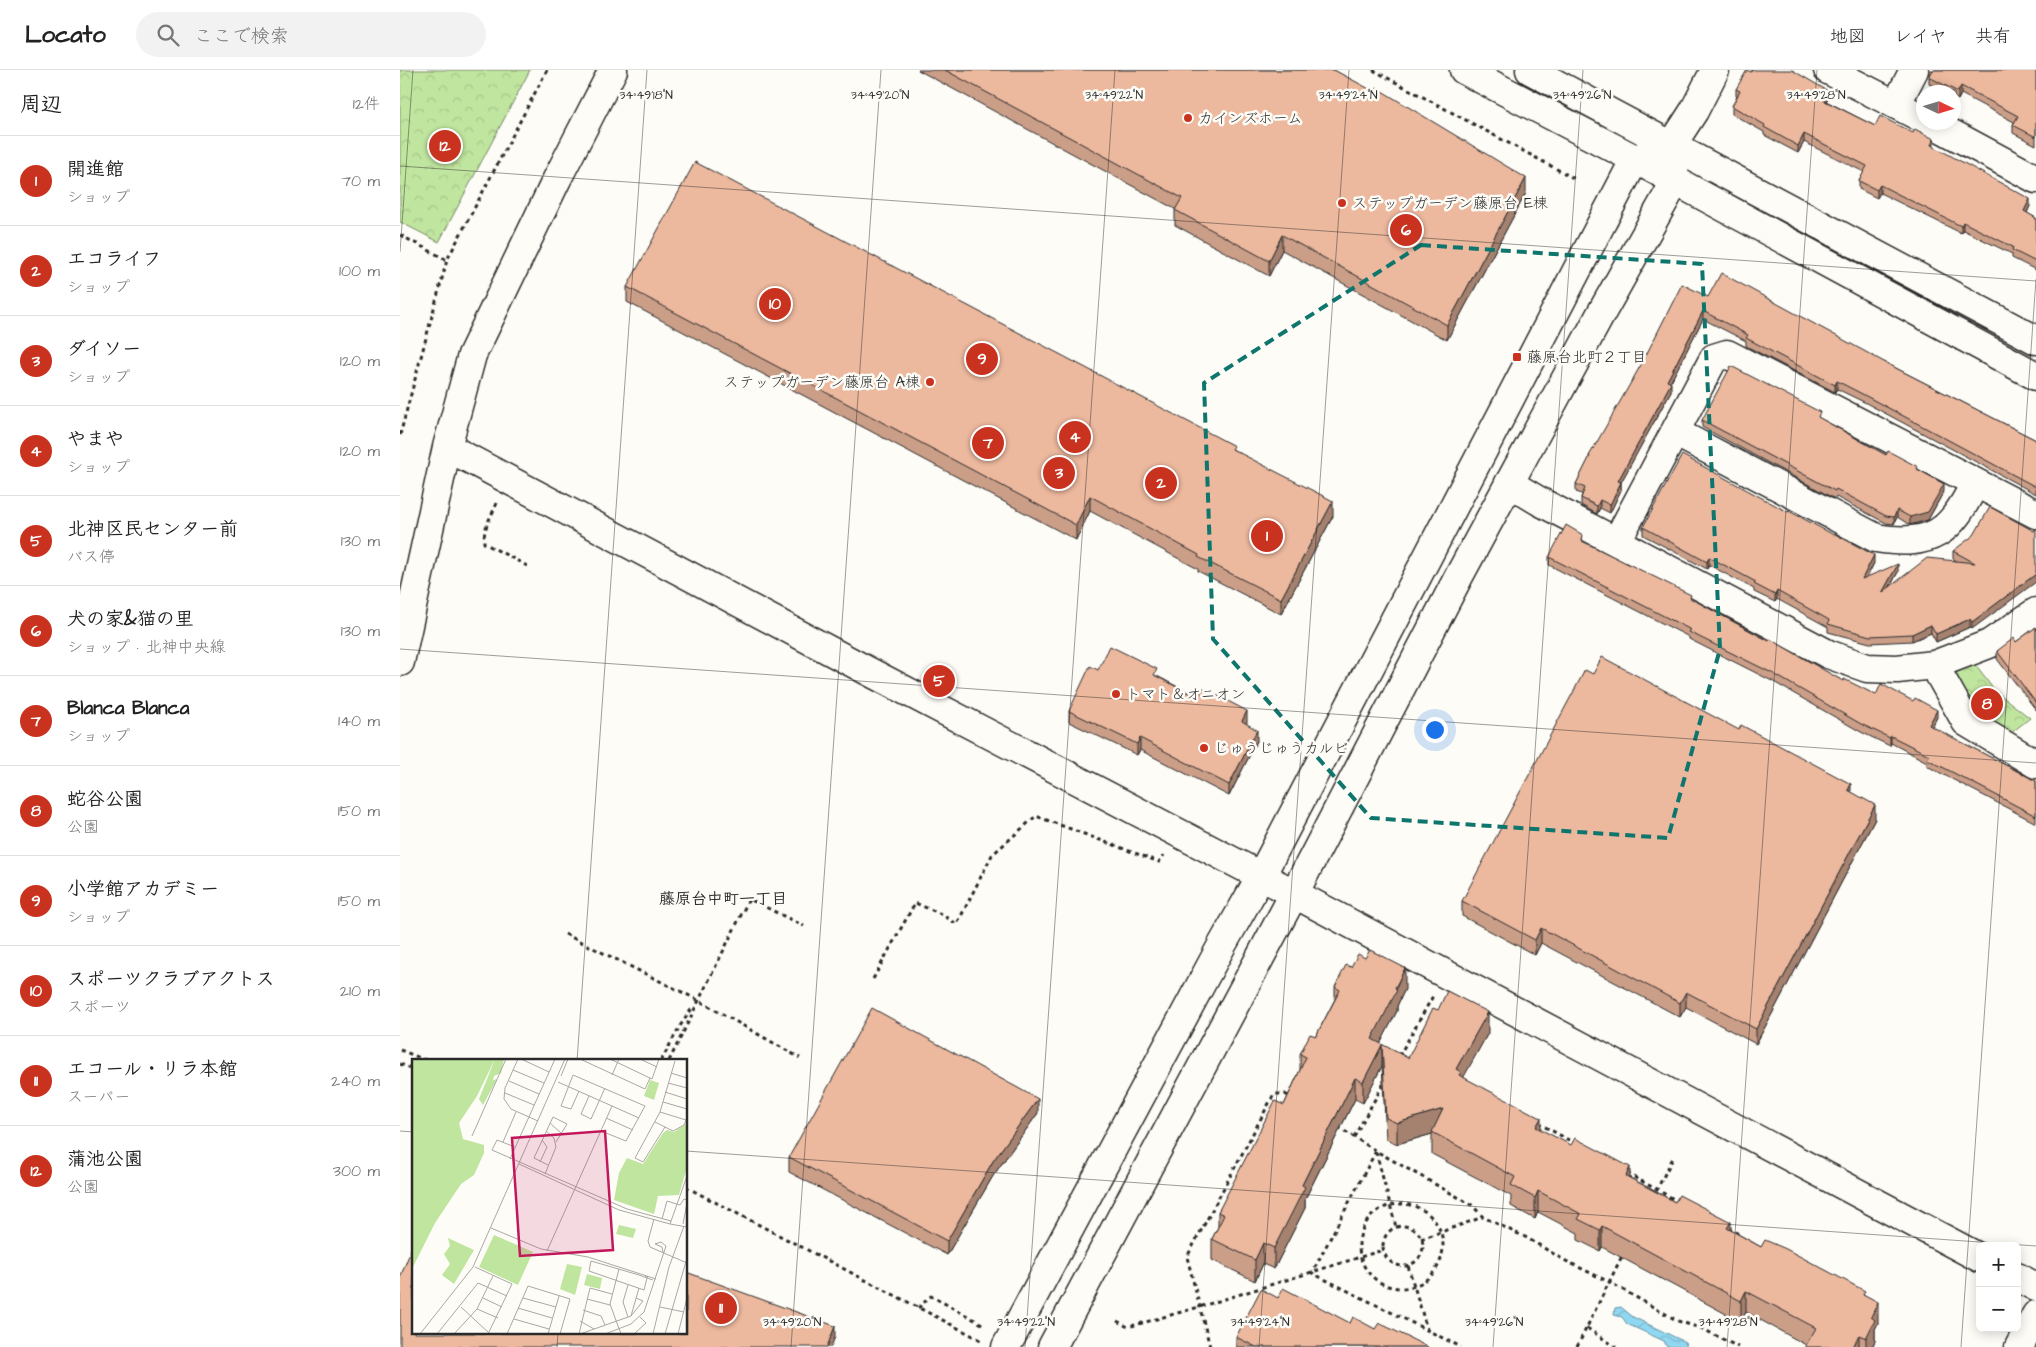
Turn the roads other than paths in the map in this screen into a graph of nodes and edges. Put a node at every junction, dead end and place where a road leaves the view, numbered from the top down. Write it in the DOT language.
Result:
graph roads {
  1 [pos="613,70"];
  2 [pos="1464,70"];
  3 [pos="1530,70"];
  4 [pos="1715,70"];
  5 [pos="1828,70"];
  6 [pos="1914,70"];
  7 [pos="1896,105"];
  8 [pos="1916,115"];
  9 [pos="1945,130"];
  10 [pos="1672,145"];
  11 [pos="1636,159"];
  12 [pos="2036,179"];
  13 [pos="1675,182"];
  14 [pos="2036,340"];
  15 [pos="2036,376"];
  16 [pos="1675,432"];
  17 [pos="447,447"];
  18 [pos="1509,483"];
  19 [pos="1975,483"];
  20 [pos="2036,514"];
  21 [pos="1617,541"];
  22 [pos="2036,612"];
  23 [pos="400,662"];
  24 [pos="1934,665"];
  25 [pos="2034,760"];
  26 [pos="1261,876"];
  27 [pos="1294,894"];
  28 [pos="1976,1256"];
  29 [pos="2021,1279"];
  30 [pos="2036,1287"];
  31 [pos="2036,1315"];
  32 [pos="996,1345"];
  33 [pos="1052,1347"];
  34 [pos="2019,1347"];
  1 -- 17 [label="street"];
  2 -- 11 [label="street"];
  3 -- 10 [label="street"];
  4 -- 10 [label="street"];
  5 -- 7 [label="street"];
  6 -- 7 [label="street"];
  7 -- 8 [label="street"];
  9 -- 12 [label="street"];
  10 -- 11 [label="street"];
  10 -- 13 [label="street"];
  10 -- 14 [label="street"];
  11 -- 13 [label="street"];
  11 -- 26 [label="street"];
  13 -- 15 [label="street"];
  13 -- 18 [label="street"];
  16 -- 19 [label="street"];
  16 -- 19 [label="street"];
  16 -- 21 [label="street"];
  17 -- 23 [label="street"];
  17 -- 26 [label="street"];
  18 -- 21 [label="street"];
  18 -- 27 [label="street"];
  19 -- 20 [label="street"];
  21 -- 24 [label="street"];
  22 -- 24 [label="street"];
  24 -- 25 [label="street"];
  26 -- 27 [label="street"];
  26 -- 32 [label="street"];
  27 -- 28 [label="street"];
  27 -- 33 [label="street"];
  29 -- 30 [label="street"];
  31 -- 34 [label="street"];
}
